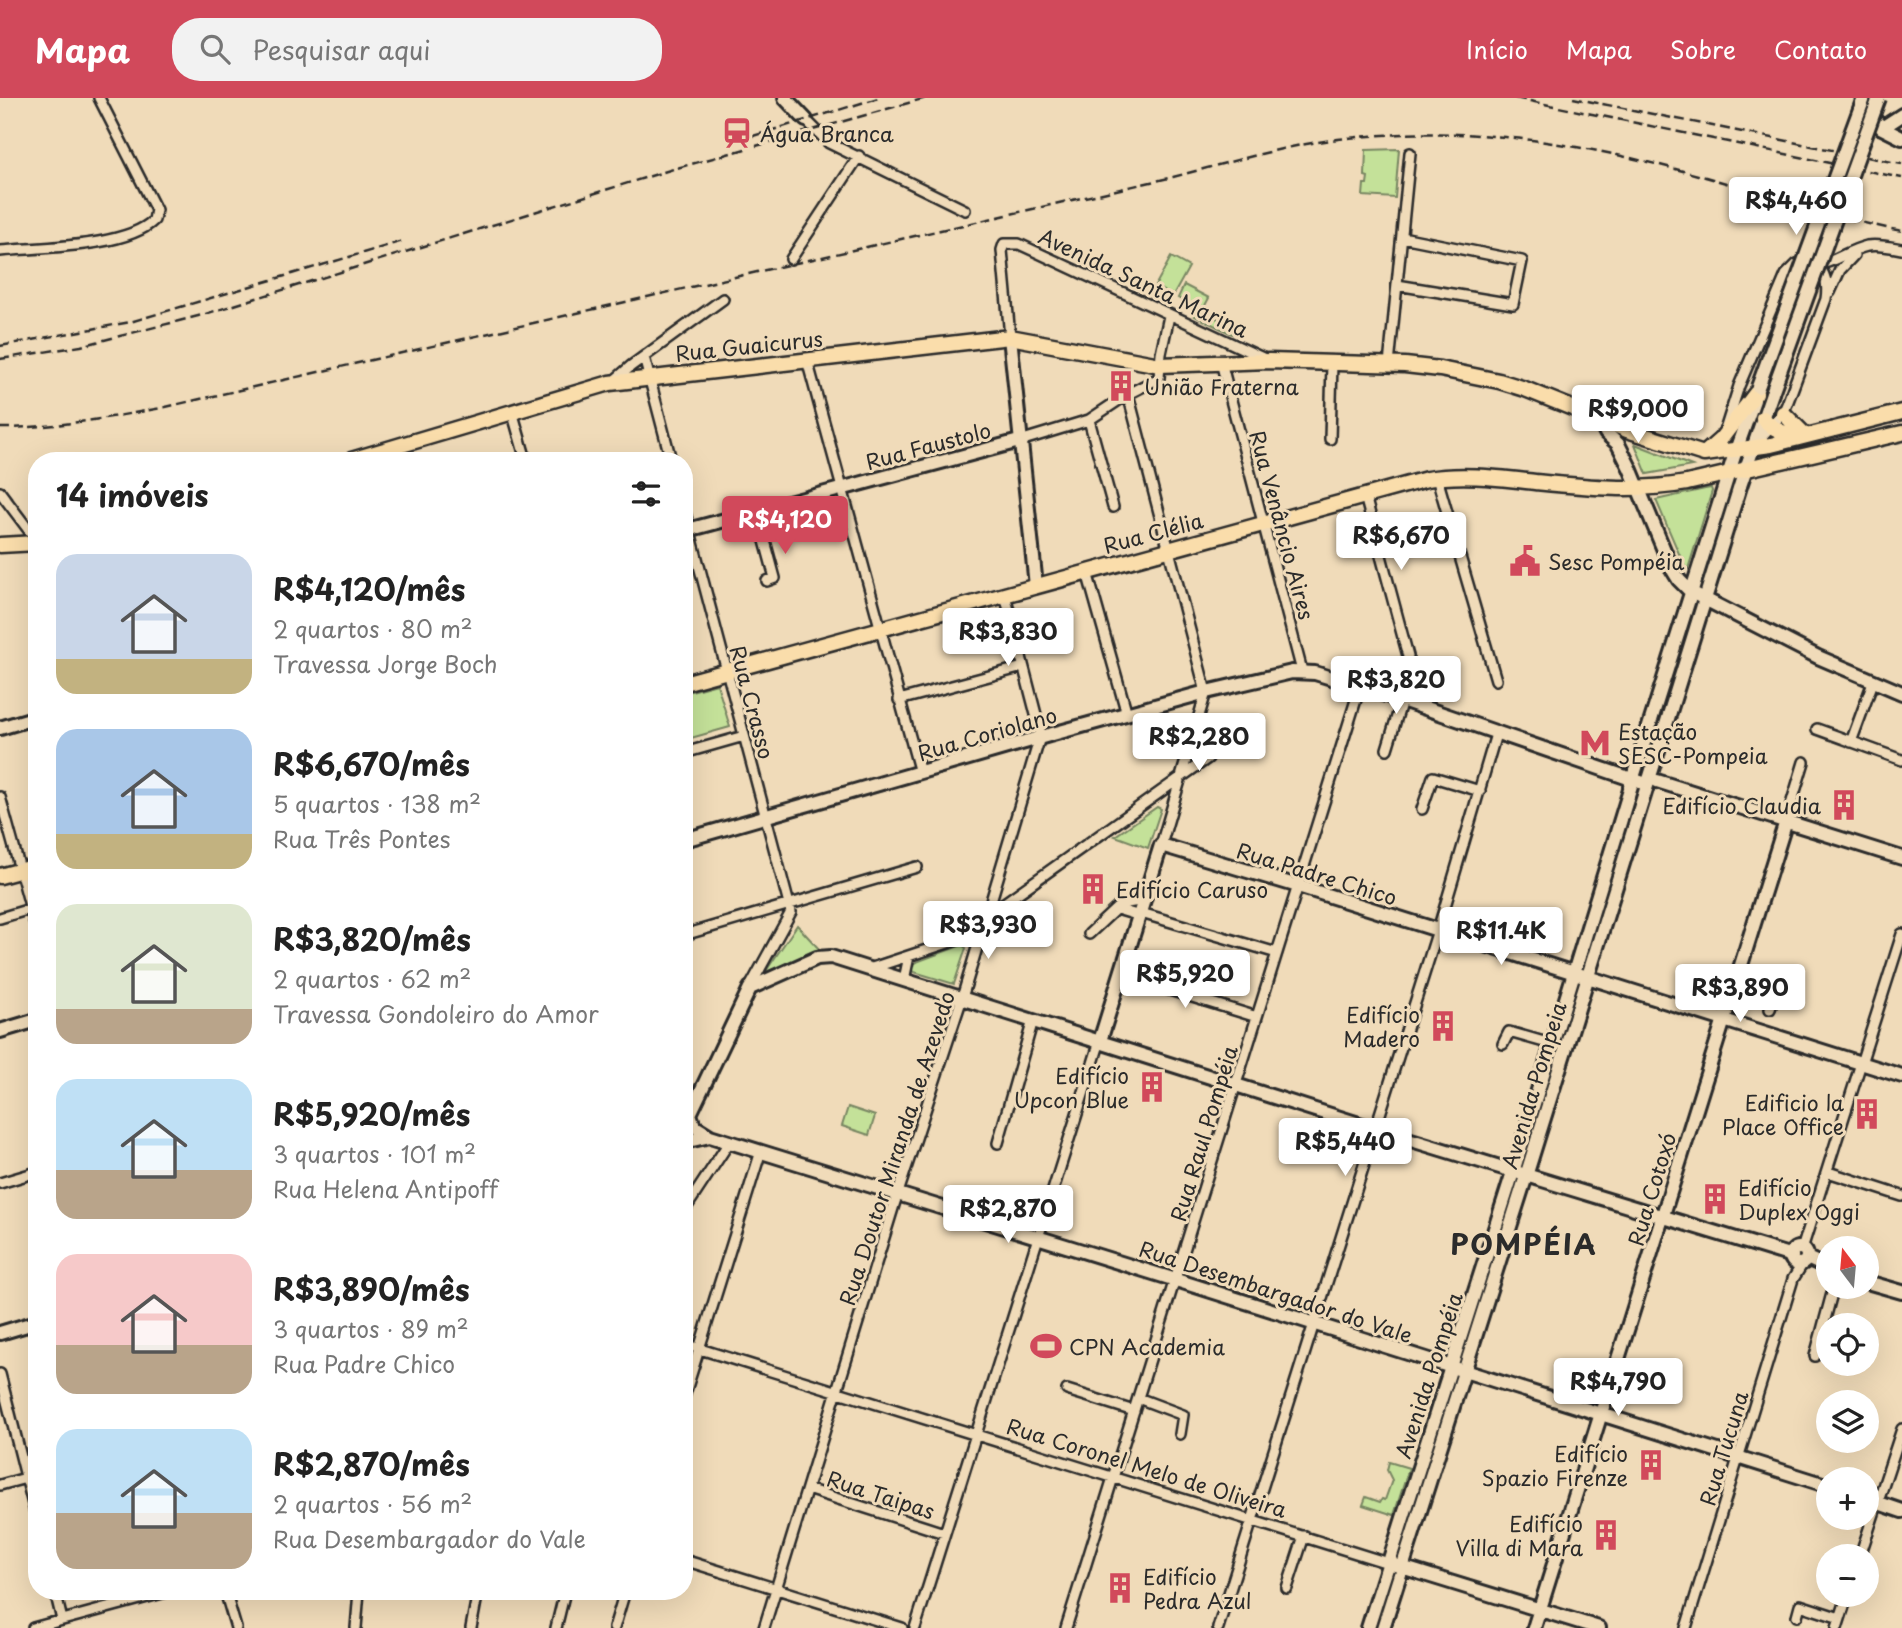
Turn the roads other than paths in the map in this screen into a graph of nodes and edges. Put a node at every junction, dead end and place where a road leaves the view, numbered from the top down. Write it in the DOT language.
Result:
graph roads {
  1 [pos="99,98"];
  2 [pos="785,98"];
  3 [pos="1858,98"];
  4 [pos="1864,98"];
  5 [pos="1879,98"];
  6 [pos="1902,115"];
  7 [pos="806,120"];
  8 [pos="1882,128"];
  9 [pos="1902,138"];
  10 [pos="1409,153"];
  11 [pos="859,156"];
  12 [pos="965,210"];
  13 [pos="1402,237"];
  14 [pos="1863,247"];
  15 [pos="1902,248"];
  16 [pos="0,251"];
  17 [pos="791,260"];
  18 [pos="1818,265"];
  19 [pos="1397,285"];
  20 [pos="723,299"];
  21 [pos="1826,299"];
  22 [pos="1169,316"];
  23 [pos="1010,337"];
  24 [pos="644,357"];
  25 [pos="807,360"];
  26 [pos="1221,362"];
  27 [pos="1269,362"];
  28 [pos="1332,363"];
  29 [pos="1160,365"];
  30 [pos="1390,365"];
  31 [pos="650,378"];
  32 [pos="610,383"];
  33 [pos="1757,390"];
  34 [pos="1128,394"];
  35 [pos="512,411"];
  36 [pos="1902,412"];
  37 [pos="1783,413"];
  38 [pos="1599,419"];
  39 [pos="1089,420"];
  40 [pos="1767,422"];
  41 [pos="1902,433"];
  42 [pos="1723,435"];
  43 [pos="1806,436"];
  44 [pos="1330,439"];
  45 [pos="1023,440"];
  46 [pos="1752,449"];
  47 [pos="1736,450"];
  48 [pos="377,452"];
  49 [pos="524,452"];
  50 [pos="669,452"];
  51 [pos="1704,454"];
  52 [pos="1745,469"];
  53 [pos="1729,473"];
  54 [pos="1437,478"];
  55 [pos="841,488"];
  56 [pos="1640,489"];
  57 [pos="0,492"];
  58 [pos="1365,496"];
  59 [pos="1114,507"];
  60 [pos="757,511"];
  61 [pos="1263,524"];
  62 [pos="693,529"];
  63 [pos="28,530"];
  64 [pos="28,543"];
  65 [pos="0,545"];
  66 [pos="1170,550"];
  67 [pos="693,552"];
  68 [pos="1087,572"];
  69 [pos="767,581"];
  70 [pos="1036,586"];
  71 [pos="1691,592"];
  72 [pos="1005,595"];
  73 [pos="1704,600"];
  74 [pos="881,629"];
  75 [pos="1408,656"];
  76 [pos="1023,667"];
  77 [pos="1302,671"];
  78 [pos="727,672"];
  79 [pos="1496,680"];
  80 [pos="693,681"];
  81 [pos="1873,682"];
  82 [pos="1360,687"];
  83 [pos="1206,692"];
  84 [pos="1902,693"];
  85 [pos="900,700"];
  86 [pos="1402,700"];
  87 [pos="1126,714"];
  88 [pos="28,720"];
  89 [pos="0,728"];
  90 [pos="1817,729"];
  91 [pos="1496,734"];
  92 [pos="744,736"];
  93 [pos="1040,737"];
  94 [pos="1851,742"];
  95 [pos="1387,749"];
  96 [pos="693,750"];
  97 [pos="1208,758"];
  98 [pos="1902,760"];
  99 [pos="1804,762"];
  100 [pos="920,773"];
  101 [pos="1182,776"];
  102 [pos="1633,780"];
  103 [pos="1652,783"];
  104 [pos="1160,792"];
  105 [pos="1177,792"];
  106 [pos="1480,792"];
  107 [pos="0,797"];
  108 [pos="1422,809"];
  109 [pos="766,818"];
  110 [pos="1786,821"];
  111 [pos="693,838"];
  112 [pos="1161,845"];
  113 [pos="1902,858"];
  114 [pos="917,867"];
  115 [pos="28,868"];
  116 [pos="19,871"];
  117 [pos="0,876"];
  118 [pos="1298,886"];
  119 [pos="993,893"];
  120 [pos="1015,895"];
  121 [pos="28,902"];
  122 [pos="789,905"];
  123 [pos="1117,909"];
  124 [pos="1142,909"];
  125 [pos="28,910"];
  126 [pos="986,916"];
  127 [pos="0,918"];
  128 [pos="1438,930"];
  129 [pos="981,932"];
  130 [pos="693,934"];
  131 [pos="1089,934"];
  132 [pos="1902,934"];
  133 [pos="1277,953"];
  134 [pos="909,956"];
  135 [pos="869,969"];
  136 [pos="1573,972"];
  137 [pos="1121,975"];
  138 [pos="1586,976"];
  139 [pos="904,980"];
  140 [pos="1735,982"];
  141 [pos="750,988"];
  142 [pos="962,998"];
  143 [pos="1770,1009"];
  144 [pos="1257,1017"];
  145 [pos="1033,1020"];
  146 [pos="1724,1020"];
  147 [pos="28,1023"];
  148 [pos="0,1031"];
  149 [pos="1100,1041"];
  150 [pos="1503,1044"];
  151 [pos="1551,1044"];
  152 [pos="1863,1063"];
  153 [pos="1902,1076"];
  154 [pos="1236,1084"];
  155 [pos="698,1097"];
  156 [pos="693,1098"];
  157 [pos="693,1108"];
  158 [pos="693,1123"];
  159 [pos="1375,1129"];
  160 [pos="710,1136"];
  161 [pos="693,1141"];
  162 [pos="730,1141"];
  163 [pos="998,1143"];
  164 [pos="761,1151"];
  165 [pos="1513,1172"];
  166 [pos="1828,1172"];
  167 [pos="28,1175"];
  168 [pos="1526,1176"];
  169 [pos="0,1183"];
  170 [pos="898,1193"];
  171 [pos="1902,1196"];
  172 [pos="693,1197"];
  173 [pos="1662,1217"];
  174 [pos="1038,1237"];
  175 [pos="1800,1258"];
  176 [pos="1816,1264"];
  177 [pos="1176,1280"];
  178 [pos="1880,1286"];
  179 [pos="1902,1292"];
  180 [pos="1830,1299"];
  181 [pos="1315,1324"];
  182 [pos="28,1325"];
  183 [pos="0,1333"];
  184 [pos="693,1347"];
  185 [pos="699,1349"];
  186 [pos="1815,1356"];
  187 [pos="693,1369"];
  188 [pos="1457,1369"];
  189 [pos="0,1374"];
  190 [pos="1067,1390"];
  191 [pos="838,1392"];
  192 [pos="1138,1398"];
  193 [pos="1134,1411"];
  194 [pos="1601,1415"];
  195 [pos="1902,1429"];
  196 [pos="976,1434"];
  197 [pos="1180,1434"];
  198 [pos="1739,1457"];
  199 [pos="1114,1477"];
  200 [pos="26,1478"];
  201 [pos="1816,1482"];
  202 [pos="0,1485"];
  203 [pos="28,1486"];
  204 [pos="1879,1486"];
  205 [pos="807,1489"];
  206 [pos="1879,1503"];
  207 [pos="1902,1511"];
  208 [pos="1252,1521"];
  209 [pos="944,1533"];
  210 [pos="1304,1536"];
  211 [pos="693,1563"];
  212 [pos="1388,1563"];
  213 [pos="1402,1567"];
  214 [pos="1287,1588"];
  215 [pos="776,1589"];
  216 [pos="57,1600"];
  217 [pos="136,1600"];
  218 [pos="228,1600"];
  219 [pos="358,1600"];
  220 [pos="476,1600"];
  221 [pos="563,1600"];
  222 [pos="622,1600"];
  223 [pos="1539,1609"];
  224 [pos="1797,1616"];
  225 [pos="62,1620"];
  226 [pos="1839,1623"];
  227 [pos="33,1628"];
  228 [pos="236,1628"];
  229 [pos="356,1628"];
  230 [pos="471,1628"];
  231 [pos="556,1628"];
  232 [pos="614,1628"];
  233 [pos="764,1628"];
  234 [pos="902,1628"];
  235 [pos="915,1628"];
  236 [pos="1066,1628"];
  237 [pos="1217,1628"];
  238 [pos="1368,1628"];
  239 [pos="1383,1628"];
  240 [pos="1534,1628"];
  241 [pos="1598,1628"];
  242 [pos="1686,1628"];
  1 -- 16 [label="street"];
  2 -- 7 [label="street"];
  3 -- 8 [label="street"];
  4 -- 33 [label="street, bridge"];
  5 -- 40 [label="street, Avenida Pompeia, bridge"];
  6 -- 8 [label="street"];
  7 -- 11 [label="street"];
  8 -- 9 [label="street"];
  10 -- 13 [label="street"];
  11 -- 12 [label="street"];
  11 -- 17 [label="street"];
  13 -- 19 [label="street"];
  13 -- 19 [label="street"];
  14 -- 15 [label="street"];
  14 -- 18 [label="street"];
  14 -- 21 [label="street"];
  18 -- 21 [label="street"];
  18 -- 42 [label="street"];
  19 -- 30 [label="street"];
  20 -- 24 [label="street"];
  21 -- 37 [label="street"];
  22 -- 23 [label="street, Avenida Santa Marina"];
  22 -- 27 [label="street, Avenida Santa Marina"];
  22 -- 29 [label="street"];
  23 -- 25 [label="main road, Rua Guaicurus"];
  23 -- 29 [label="main road, Rua Guaicurus"];
  23 -- 45 [label="street"];
  24 -- 31 [label="street"];
  24 -- 32 [label="street"];
  25 -- 31 [label="main road, Rua Guaicurus"];
  25 -- 55 [label="street"];
  26 -- 27 [label="main road, Rua Guaicurus"];
  26 -- 29 [label="main road, Rua Guaicurus"];
  26 -- 61 [label="street, Rua Venâncio Aires"];
  27 -- 28 [label="main road, Rua Guaicurus"];
  28 -- 30 [label="main road, Rua Guaicurus"];
  28 -- 44 [label="street"];
  29 -- 34 [label="street, Rua Faustolo"];
  30 -- 38 [label="main road, Rua Guaicurus"];
  31 -- 32 [label="main road, Rua Guaicurus"];
  31 -- 50 [label="street"];
  32 -- 35 [label="main road, Rua Guaicurus"];
  33 -- 42 [label="main road"];
  33 -- 47 [label="street"];
  34 -- 39 [label="street, Rua Faustolo"];
  34 -- 66 [label="street"];
  35 -- 48 [label="main road, Rua Guaicurus"];
  35 -- 49 [label="street"];
  36 -- 43 [label="main road"];
  37 -- 40 [label="street"];
  37 -- 43 [label="main road"];
  38 -- 51 [label="main road, Rua Guaicurus"];
  38 -- 56 [label="street"];
  39 -- 45 [label="street, Rua Faustolo"];
  39 -- 59 [label="street"];
  40 -- 43 [label="main road"];
  40 -- 46 [label="street, Avenida Pompeia"];
  41 -- 52 [label="main road, Rua Clélia"];
  42 -- 51 [label="main road"];
  43 -- 46 [label="main road"];
  45 -- 55 [label="street, Rua Faustolo"];
  45 -- 70 [label="street"];
  46 -- 47 [label="main road"];
  46 -- 52 [label="street, Avenida Pompeia"];
  47 -- 51 [label="main road"];
  47 -- 53 [label="street"];
  52 -- 53 [label="main road, Rua Clélia"];
  52 -- 73 [label="street, Avenida Pompeia"];
  53 -- 56 [label="main road, Rua Clélia"];
  53 -- 71 [label="street"];
  54 -- 56 [label="main road, Rua Clélia"];
  54 -- 58 [label="main road, Rua Clélia"];
  54 -- 79 [label="street"];
  55 -- 60 [label="street, Rua Faustolo"];
  55 -- 74 [label="street"];
  56 -- 71 [label="street"];
  57 -- 63 [label="street"];
  58 -- 61 [label="main road, Rua Clélia"];
  58 -- 75 [label="street"];
  60 -- 62 [label="street, Rua Faustolo"];
  60 -- 69 [label="street"];
  61 -- 66 [label="main road, Rua Clélia"];
  61 -- 77 [label="street, Rua Venâncio Aires"];
  64 -- 65 [label="main road"];
  66 -- 68 [label="main road, Rua Clélia"];
  66 -- 83 [label="street"];
  67 -- 78 [label="street, Rua Crasso"];
  68 -- 70 [label="main road, Rua Clélia"];
  68 -- 87 [label="street"];
  70 -- 72 [label="main road, Rua Clélia"];
  71 -- 73 [label="street"];
  71 -- 102 [label="street"];
  72 -- 74 [label="main road, Rua Clélia"];
  72 -- 76 [label="street, Rua Doutor Miranda de Azevedo"];
  73 -- 81 [label="street"];
  73 -- 103 [label="street, Avenida Pompeia"];
  74 -- 78 [label="main road, Rua Clélia"];
  74 -- 85 [label="street"];
  76 -- 85 [label="street"];
  76 -- 93 [label="street, Rua Doutor Miranda de Azevedo"];
  77 -- 82 [label="street"];
  77 -- 83 [label="street, Rua Coriolano"];
  78 -- 80 [label="main road, Rua Clélia"];
  78 -- 92 [label="street, Rua Crasso"];
  81 -- 84 [label="street"];
  81 -- 94 [label="street"];
  82 -- 86 [label="street"];
  82 -- 118 [label="street, Rua Raul Pompéia"];
  83 -- 87 [label="street, Rua Coriolano"];
  83 -- 101 [label="street"];
  85 -- 100 [label="street"];
  86 -- 91 [label="street"];
  86 -- 95 [label="street"];
  87 -- 93 [label="street, Rua Coriolano"];
  88 -- 89 [label="street"];
  90 -- 94 [label="street"];
  91 -- 102 [label="street"];
  91 -- 106 [label="street"];
  92 -- 96 [label="street"];
  92 -- 109 [label="street, Rua Crasso"];
  93 -- 100 [label="street, Rua Coriolano"];
  93 -- 119 [label="street, Rua Doutor Miranda de Azevedo"];
  94 -- 98 [label="street"];
  97 -- 101 [label="street"];
  99 -- 110 [label="street, Rua Cotoxó"];
  100 -- 109 [label="street, Rua Coriolano"];
  101 -- 104 [label="street"];
  101 -- 105 [label="street"];
  102 -- 103 [label="street"];
  102 -- 136 [label="street"];
  103 -- 110 [label="street"];
  103 -- 138 [label="street, Avenida Pompeia"];
  104 -- 105 [label="street"];
  104 -- 120 [label="street"];
  105 -- 112 [label="street"];
  106 -- 108 [label="street"];
  106 -- 128 [label="street"];
  107 -- 116 [label="street"];
  109 -- 111 [label="street, Rua Coriolano"];
  109 -- 122 [label="street, Rua Crasso"];
  110 -- 113 [label="street"];
  110 -- 140 [label="street, Rua Cotoxó"];
  112 -- 118 [label="street, Rua Padre Chico"];
  112 -- 124 [label="street"];
  114 -- 122 [label="street"];
  115 -- 116 [label="main road"];
  116 -- 117 [label="main road"];
  116 -- 121 [label="street"];
  118 -- 128 [label="street, Rua Padre Chico"];
  118 -- 133 [label="street, Rua Raul Pompéia"];
  119 -- 120 [label="street"];
  119 -- 126 [label="street, Rua Doutor Miranda de Azevedo"];
  120 -- 126 [label="street"];
  122 -- 130 [label="street"];
  122 -- 141 [label="street"];
  123 -- 124 [label="street"];
  123 -- 124 [label="street"];
  123 -- 131 [label="street"];
  124 -- 133 [label="street"];
  124 -- 137 [label="street"];
  125 -- 127 [label="street"];
  126 -- 129 [label="street, Rua Doutor Miranda de Azevedo"];
  128 -- 136 [label="street, Rua Padre Chico"];
  128 -- 159 [label="street"];
  129 -- 134 [label="street"];
  129 -- 142 [label="street, Rua Doutor Miranda de Azevedo"];
  132 -- 152 [label="street, Rua Tucuna"];
  133 -- 144 [label="street, Rua Raul Pompéia"];
  134 -- 135 [label="street"];
  134 -- 139 [label="street"];
  135 -- 139 [label="street"];
  135 -- 141 [label="street"];
  136 -- 138 [label="street, Rua Padre Chico"];
  136 -- 151 [label="street, Avenida Pompéia"];
  137 -- 144 [label="street"];
  137 -- 149 [label="street"];
  138 -- 146 [label="street, Rua Padre Chico"];
  138 -- 168 [label="street, Avenida Pompeia"];
  139 -- 142 [label="street"];
  140 -- 143 [label="street"];
  140 -- 146 [label="street, Rua Cotoxó"];
  141 -- 155 [label="street"];
  142 -- 145 [label="street"];
  142 -- 170 [label="street, Rua Doutor Miranda de Azevedo"];
  144 -- 154 [label="street, Rua Raul Pompéia"];
  145 -- 149 [label="street"];
  145 -- 163 [label="street"];
  146 -- 152 [label="street, Rua Padre Chico"];
  146 -- 173 [label="street, Rua Cotoxó"];
  147 -- 148 [label="street"];
  149 -- 154 [label="street"];
  149 -- 174 [label="street"];
  150 -- 151 [label="street"];
  151 -- 165 [label="street, Avenida Pompéia"];
  152 -- 153 [label="street, Rua Padre Chico"];
  152 -- 166 [label="street, Rua Tucuna"];
  154 -- 159 [label="street"];
  154 -- 177 [label="street, Rua Raul Pompéia"];
  155 -- 156 [label="street"];
  155 -- 157 [label="street"];
  158 -- 160 [label="street"];
  159 -- 165 [label="street"];
  159 -- 181 [label="street"];
  160 -- 161 [label="street"];
  160 -- 162 [label="street, Rua Desembargador do Vale"];
  162 -- 164 [label="street, Rua Desembargador do Vale"];
  162 -- 172 [label="street"];
  164 -- 170 [label="street, Rua Desembargador do Vale"];
  164 -- 185 [label="street"];
  165 -- 168 [label="street"];
  165 -- 188 [label="street, Avenida Pompéia"];
  166 -- 171 [label="street"];
  166 -- 175 [label="street, Rua Tucuna"];
  167 -- 169 [label="street"];
  168 -- 173 [label="street"];
  168 -- 188 [label="street, Avenida Pompeia"];
  170 -- 174 [label="street, Rua Desembargador do Vale"];
  170 -- 191 [label="street, Rua Doutor Miranda de Azevedo"];
  173 -- 175 [label="street"];
  173 -- 194 [label="street, Rua Cotoxó"];
  174 -- 177 [label="street, Rua Desembargador do Vale"];
  174 -- 196 [label="street"];
  175 -- 176 [label="street"];
  175 -- 198 [label="street, Rua Tucuna"];
  177 -- 181 [label="street, Rua Desembargador do Vale"];
  177 -- 192 [label="street, Rua Raul Pompéia"];
  178 -- 179 [label="street"];
  180 -- 186 [label="street"];
  181 -- 188 [label="street, Rua Desembargador do Vale"];
  181 -- 208 [label="street"];
  182 -- 183 [label="street"];
  184 -- 185 [label="street, Rua Coronel Melo de Oliveira"];
  185 -- 187 [label="street"];
  185 -- 191 [label="street, Rua Coronel Melo de Oliveira"];
  188 -- 194 [label="street, Rua Desembargador do Vale"];
  188 -- 212 [label="street, Avenida Pompéia"];
  188 -- 213 [label="street, Avenida Pompeia"];
  189 -- 200 [label="street"];
  190 -- 193 [label="street"];
  191 -- 196 [label="street, Rua Coronel Melo de Oliveira"];
  191 -- 205 [label="street, Rua Doutor Miranda de Azevedo"];
  192 -- 193 [label="street, Rua Raul Pompéia"];
  192 -- 197 [label="street"];
  193 -- 199 [label="street, Rua Raul Pompéia"];
  194 -- 198 [label="street, Rua Desembargador do Vale"];
  194 -- 223 [label="street, Rua Cotoxó"];
  195 -- 204 [label="street"];
  196 -- 199 [label="street, Rua Coronel Melo de Oliveira"];
  196 -- 209 [label="street"];
  198 -- 201 [label="street, Rua Desembargador do Vale"];
  198 -- 242 [label="street, Rua Tucuna"];
  199 -- 208 [label="street, Rua Coronel Melo de Oliveira"];
  199 -- 236 [label="street, Rua Raul Pompéia"];
  200 -- 202 [label="street"];
  200 -- 203 [label="street"];
  205 -- 209 [label="street, Rua Taipas"];
  205 -- 215 [label="street, Rua Doutor Miranda de Azevedo"];
  206 -- 207 [label="street"];
  208 -- 210 [label="street, Rua Coronel Melo de Oliveira"];
  208 -- 237 [label="street"];
  209 -- 235 [label="street"];
  210 -- 212 [label="street, Rua Coronel Melo de Oliveira"];
  210 -- 214 [label="street"];
  211 -- 215 [label="street"];
  212 -- 213 [label="street, Rua Coronel Melo de Oliveira"];
  212 -- 238 [label="street, Avenida Pompéia"];
  213 -- 223 [label="street, Rua Coronel Melo de Oliveira"];
  213 -- 239 [label="street, Avenida Pompeia"];
  215 -- 233 [label="street, Rua Doutor Miranda de Azevedo"];
  215 -- 234 [label="street"];
  216 -- 225 [label="street"];
  217 -- 225 [label="street"];
  218 -- 228 [label="street"];
  219 -- 229 [label="street"];
  220 -- 230 [label="street"];
  221 -- 231 [label="street"];
  222 -- 232 [label="street"];
  223 -- 240 [label="street, Rua Cotoxó"];
  223 -- 241 [label="street, Rua Coronel Melo de Oliveira"];
  224 -- 226 [label="street"];
  225 -- 227 [label="street"];
}
